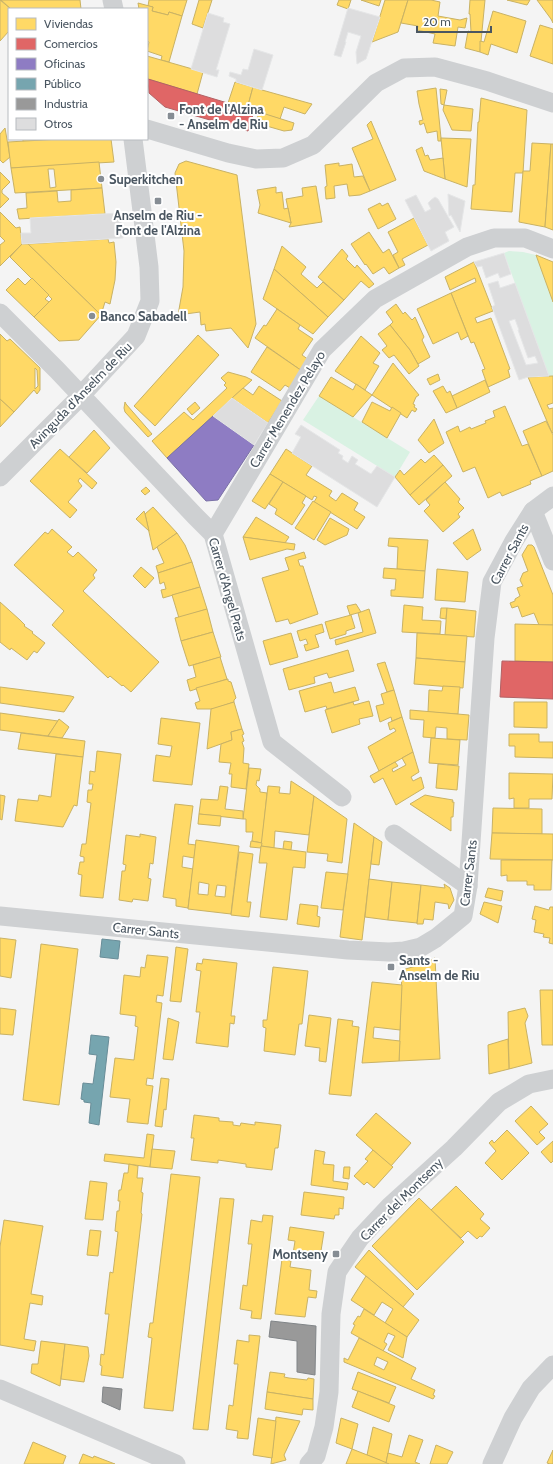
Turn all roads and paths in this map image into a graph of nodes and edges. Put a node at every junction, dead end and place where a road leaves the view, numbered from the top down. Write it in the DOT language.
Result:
graph roads {
  1 [pos="553,103"];
  2 [pos="148,129"];
  3 [pos="133,140"];
  4 [pos="553,249"];
  5 [pos="0,313"];
  6 [pos="81,396"];
  7 [pos="1,475"];
  8 [pos="553,496"];
  9 [pos="533,511"];
  10 [pos="213,534"];
  11 [pos="553,561"];
  12 [pos="342,797"];
  13 [pos="394,834"];
  14 [pos="468,886"];
  15 [pos="0,916"];
  16 [pos="553,1079"];
  17 [pos="553,1365"];
  18 [pos="0,1389"];
  19 [pos="176,1464"];
  20 [pos="310,1464"];
  21 [pos="492,1464"];
  1 -- 2 [label="street"];
  3 -- 6 [label="street, Avinguda d'Anselm de Riu"];
  4 -- 10 [label="street, Carrer Menendez Pelayo"];
  5 -- 6 [label="street, Carrer d'Angel Prats"];
  6 -- 7 [label="street, Avinguda d'Anselm de Riu"];
  6 -- 10 [label="street, Carrer d'Angel Prats"];
  8 -- 9 [label="street, Carrer Sants"];
  9 -- 11 [label="street"];
  9 -- 14 [label="street, Carrer Sants"];
  10 -- 12 [label="street, Carrer d'Angel Prats"];
  13 -- 14 [label="street"];
  14 -- 15 [label="street, Carrer Sants"];
  16 -- 20 [label="street, Carrer del Montseny"];
  17 -- 21 [label="street"];
  18 -- 19 [label="street"];
}
